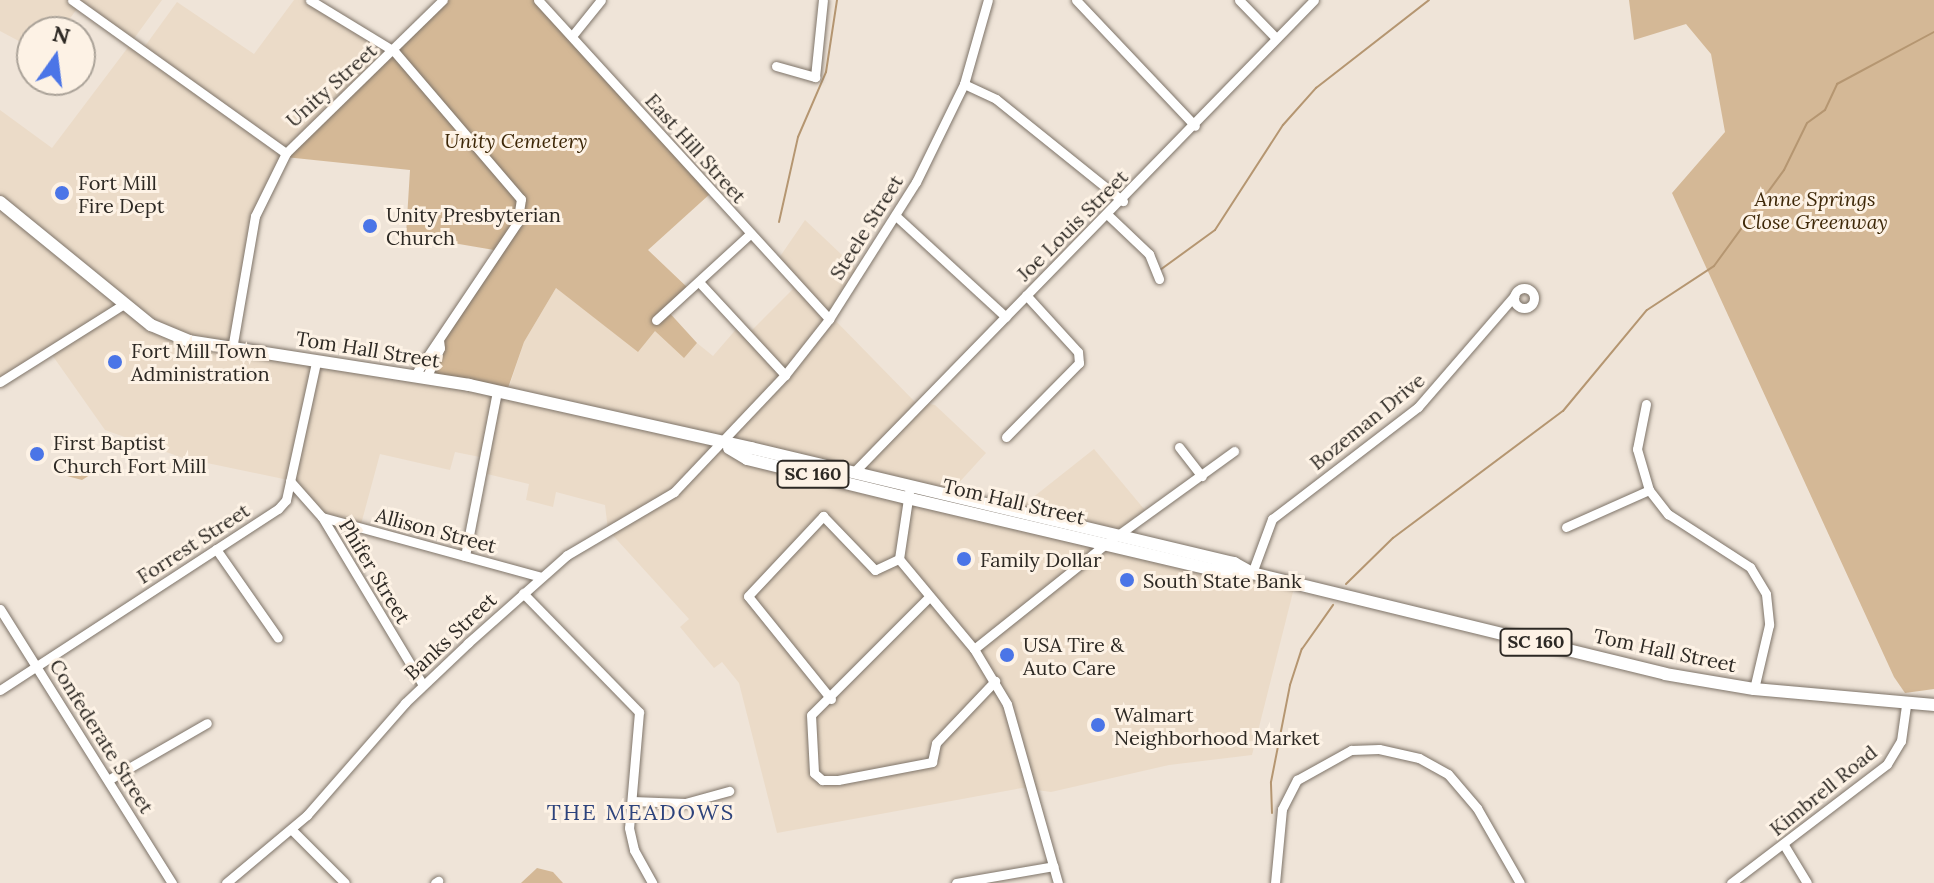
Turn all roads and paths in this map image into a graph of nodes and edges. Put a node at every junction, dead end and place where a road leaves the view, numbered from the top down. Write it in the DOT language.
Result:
graph roads {
  1 [pos="72,0"];
  2 [pos="310,0"];
  3 [pos="443,0"];
  4 [pos="538,0"];
  5 [pos="601,0"];
  6 [pos="823,0"];
  7 [pos="988,0"];
  8 [pos="1076,0"];
  9 [pos="1239,0"];
  10 [pos="1314,0"];
  11 [pos="572,36"];
  12 [pos="1276,38"];
  13 [pos="394,51"];
  14 [pos="776,66"];
  15 [pos="964,84"];
  16 [pos="1195,126"];
  17 [pos="286,153"];
  18 [pos="1123,201"];
  19 [pos="0,202"];
  20 [pos="1108,215"];
  21 [pos="896,216"];
  22 [pos="750,234"];
  23 [pos="1159,279"];
  24 [pos="699,282"];
  25 [pos="1026,295"];
  26 [pos="1514,296"];
  27 [pos="124,304"];
  28 [pos="1006,317"];
  29 [pos="829,319"];
  30 [pos="656,320"];
  31 [pos="232,349"];
  32 [pos="316,362"];
  33 [pos="785,375"];
  34 [pos="420,377"];
  35 [pos="0,382"];
  36 [pos="497,392"];
  37 [pos="1646,404"];
  38 [pos="1006,437"];
  39 [pos="723,444"];
  40 [pos="1179,447"];
  41 [pos="1234,451"];
  42 [pos="854,472"];
  43 [pos="1202,476"];
  44 [pos="290,481"];
  45 [pos="1649,490"];
  46 [pos="909,492"];
  47 [pos="322,517"];
  48 [pos="1566,527"];
  49 [pos="1112,539"];
  50 [pos="216,549"];
  51 [pos="465,556"];
  52 [pos="899,559"];
  53 [pos="1252,573"];
  54 [pos="541,577"];
  55 [pos="523,593"];
  56 [pos="928,598"];
  57 [pos="0,609"];
  58 [pos="278,638"];
  59 [pos="974,649"];
  60 [pos="37,667"];
  61 [pos="995,681"];
  62 [pos="423,685"];
  63 [pos="1754,689"];
  64 [pos="0,690"];
  65 [pos="831,699"];
  66 [pos="1906,705"];
  67 [pos="1934,705"];
  68 [pos="207,723"];
  69 [pos="108,780"];
  70 [pos="729,791"];
  71 [pos="632,801"];
  72 [pos="291,829"];
  73 [pos="1784,845"];
  74 [pos="1054,866"];
  75 [pos="172,883"];
  76 [pos="226,883"];
  77 [pos="345,883"];
  78 [pos="652,883"];
  79 [pos="956,883"];
  80 [pos="1058,883"];
  81 [pos="1275,883"];
  82 [pos="1520,883"];
  83 [pos="1731,883"];
  84 [pos="1807,883"];
  1 -- 17 [label="street"];
  2 -- 13 [label="street"];
  3 -- 13 [label="street, Unity Street"];
  4 -- 11 [label="street, East Hill Street"];
  5 -- 11 [label="street"];
  6 -- 14 [label="street"];
  7 -- 15 [label="street, Steele Street"];
  8 -- 16 [label="street"];
  9 -- 12 [label="street"];
  10 -- 12 [label="street, Joe Louis Street"];
  11 -- 22 [label="street, East Hill Street"];
  12 -- 16 [label="street, Joe Louis Street"];
  13 -- 17 [label="street, Unity Street"];
  13 -- 34 [label="street"];
  15 -- 18 [label="street"];
  15 -- 21 [label="street, Steele Street"];
  16 -- 18 [label="street, Joe Louis Street"];
  17 -- 31 [label="street, Unity Street"];
  18 -- 20 [label="street, Joe Louis Street"];
  19 -- 27 [label="main road, Tom Hall Street / SC 160"];
  20 -- 23 [label="street"];
  20 -- 25 [label="street, Joe Louis Street"];
  21 -- 28 [label="street"];
  21 -- 29 [label="street, Steele Street"];
  22 -- 24 [label="street"];
  22 -- 29 [label="street, East Hill Street"];
  24 -- 30 [label="street"];
  24 -- 33 [label="street"];
  25 -- 28 [label="street, Joe Louis Street"];
  25 -- 38 [label="street"];
  26 -- 53 [label="street, Bozeman Drive"];
  27 -- 31 [label="main road, Tom Hall Street / SC 160"];
  27 -- 35 [label="street"];
  28 -- 42 [label="street, Joe Louis Street"];
  29 -- 33 [label="street, Steele Street"];
  31 -- 32 [label="main road, Tom Hall Street / SC 160"];
  32 -- 34 [label="main road, Tom Hall Street / SC 160"];
  32 -- 44 [label="street, Forrest Street"];
  33 -- 39 [label="street, Steele Street"];
  34 -- 36 [label="main road, Tom Hall Street / SC 160"];
  36 -- 39 [label="main road, Tom Hall Street / SC 160"];
  36 -- 51 [label="street"];
  37 -- 45 [label="street"];
  39 -- 42 [label="main road, Tom Hall Street / SC 160"];
  39 -- 46 [label="main road, Tom Hall Street / SC 160"];
  39 -- 54 [label="street, Banks Street"];
  40 -- 43 [label="street"];
  41 -- 43 [label="street"];
  42 -- 46 [label="main road, Tom Hall Street / SC 160"];
  43 -- 49 [label="street"];
  44 -- 47 [label="street, Phifer Street"];
  44 -- 50 [label="street, Forrest Street"];
  45 -- 48 [label="street"];
  45 -- 63 [label="street"];
  46 -- 49 [label="main road, Tom Hall Street / SC 160"];
  46 -- 52 [label="street"];
  47 -- 51 [label="street, Allison Street"];
  47 -- 62 [label="street, Phifer Street"];
  49 -- 53 [label="main road, Tom Hall Street / SC 160"];
  49 -- 59 [label="street"];
  50 -- 58 [label="street"];
  50 -- 60 [label="street, Forrest Street"];
  51 -- 54 [label="street, Allison Street"];
  52 -- 56 [label="street"];
  52 -- 65 [label="street"];
  53 -- 63 [label="main road, Tom Hall Street / SC 160"];
  54 -- 55 [label="street, Banks Street"];
  55 -- 62 [label="street, Banks Street"];
  55 -- 71 [label="street"];
  56 -- 59 [label="street"];
  56 -- 65 [label="street"];
  57 -- 60 [label="street, Confederate Street"];
  59 -- 61 [label="street"];
  60 -- 64 [label="street, Forrest Street"];
  60 -- 69 [label="street, Confederate Street"];
  61 -- 65 [label="street"];
  61 -- 74 [label="street"];
  62 -- 72 [label="street, Banks Street"];
  63 -- 66 [label="main road, Tom Hall Street / SC 160"];
  66 -- 67 [label="main road, Tom Hall Street / SC 160"];
  66 -- 73 [label="street, Kimbrell Road"];
  68 -- 69 [label="street"];
  69 -- 75 [label="street, Confederate Street"];
  70 -- 71 [label="street"];
  71 -- 78 [label="street"];
  72 -- 76 [label="street, Banks Street"];
  72 -- 77 [label="street"];
  73 -- 83 [label="street, Kimbrell Road"];
  73 -- 84 [label="street"];
  74 -- 79 [label="street"];
  74 -- 80 [label="street"];
  81 -- 82 [label="street"];
}
